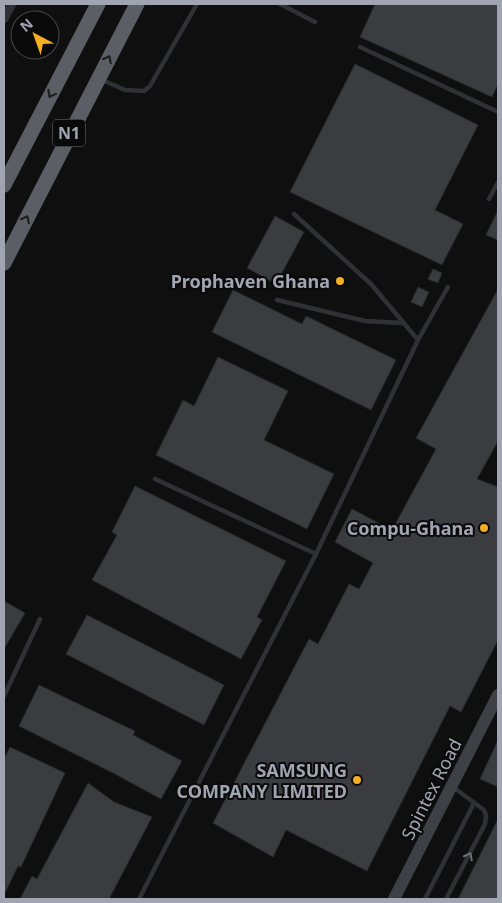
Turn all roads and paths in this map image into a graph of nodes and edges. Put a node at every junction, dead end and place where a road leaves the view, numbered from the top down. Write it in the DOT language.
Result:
graph roads {
  1 [pos="12,4"];
  2 [pos="98,4"];
  3 [pos="136,4"];
  4 [pos="197,4"];
  5 [pos="280,4"];
  6 [pos="4,19"];
  7 [pos="315,22"];
  8 [pos="360,46"];
  9 [pos="98,79"];
  10 [pos="498,112"];
  11 [pos="498,182"];
  12 [pos="4,185"];
  13 [pos="489,199"];
  14 [pos="294,214"];
  15 [pos="4,263"];
  16 [pos="448,287"];
  17 [pos="277,300"];
  18 [pos="402,323"];
  19 [pos="418,340"];
  20 [pos="155,479"];
  21 [pos="316,554"];
  22 [pos="40,619"];
  23 [pos="498,695"];
  24 [pos="4,696"];
  25 [pos="453,787"];
  26 [pos="474,802"];
  27 [pos="139,899"];
  28 [pos="394,899"];
  29 [pos="425,899"];
  30 [pos="446,899"];
  1 -- 6 [label="street"];
  2 -- 12 [label="highway, N1, one-way"];
  9 -- 3 [label="highway, N1, one-way"];
  4 -- 9 [label="lane"];
  5 -- 7 [label="lane"];
  8 -- 10 [label="lane"];
  15 -- 9 [label="highway, N1, one-way"];
  11 -- 13 [label="lane"];
  14 -- 18 [label="lane"];
  16 -- 19 [label="lane"];
  17 -- 18 [label="lane"];
  18 -- 19 [label="lane"];
  19 -- 21 [label="lane"];
  20 -- 21 [label="lane"];
  21 -- 27 [label="lane"];
  22 -- 24 [label="lane"];
  23 -- 25 [label="main road, Spintex Road"];
  25 -- 26 [label="lane"];
  25 -- 28 [label="main road, Spintex Road"];
  26 -- 29 [label="lane"];
  30 -- 26 [label="lane, one-way"];
}
